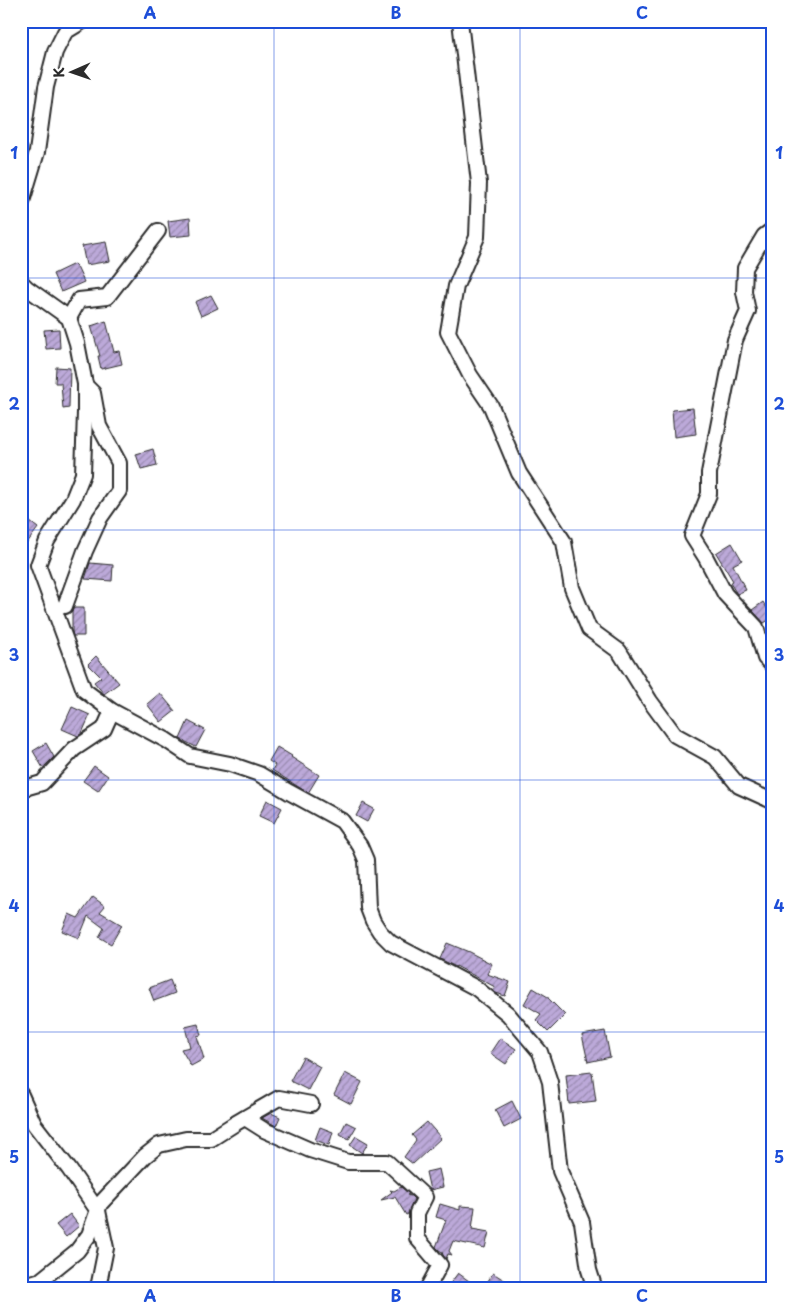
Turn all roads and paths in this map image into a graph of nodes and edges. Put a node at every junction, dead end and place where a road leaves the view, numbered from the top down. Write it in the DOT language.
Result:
graph roads {
  1 [pos="84,21"];
  2 [pos="460,21"];
  3 [pos="21,205"];
  4 [pos="772,230"];
  5 [pos="158,231"];
  6 [pos="21,282"];
  7 [pos="69,318"];
  8 [pos="85,384"];
  9 [pos="65,606"];
  10 [pos="772,665"];
  11 [pos="112,711"];
  12 [pos="21,789"];
  13 [pos="772,801"];
  14 [pos="21,1095"];
  15 [pos="311,1104"];
  16 [pos="244,1118"];
  17 [pos="98,1211"];
  18 [pos="21,1286"];
  19 [pos="96,1289"];
  20 [pos="428,1289"];
  21 [pos="595,1289"];
  1 -- 3 [label="street"];
  2 -- 13 [label="street"];
  4 -- 10 [label="street"];
  5 -- 7 [label="street"];
  6 -- 7 [label="street"];
  7 -- 8 [label="street"];
  8 -- 9 [label="street"];
  8 -- 11 [label="street"];
  11 -- 12 [label="street"];
  11 -- 21 [label="street"];
  14 -- 17 [label="street"];
  15 -- 16 [label="street"];
  16 -- 17 [label="street"];
  16 -- 20 [label="street"];
  17 -- 18 [label="street"];
  17 -- 19 [label="street"];
}
